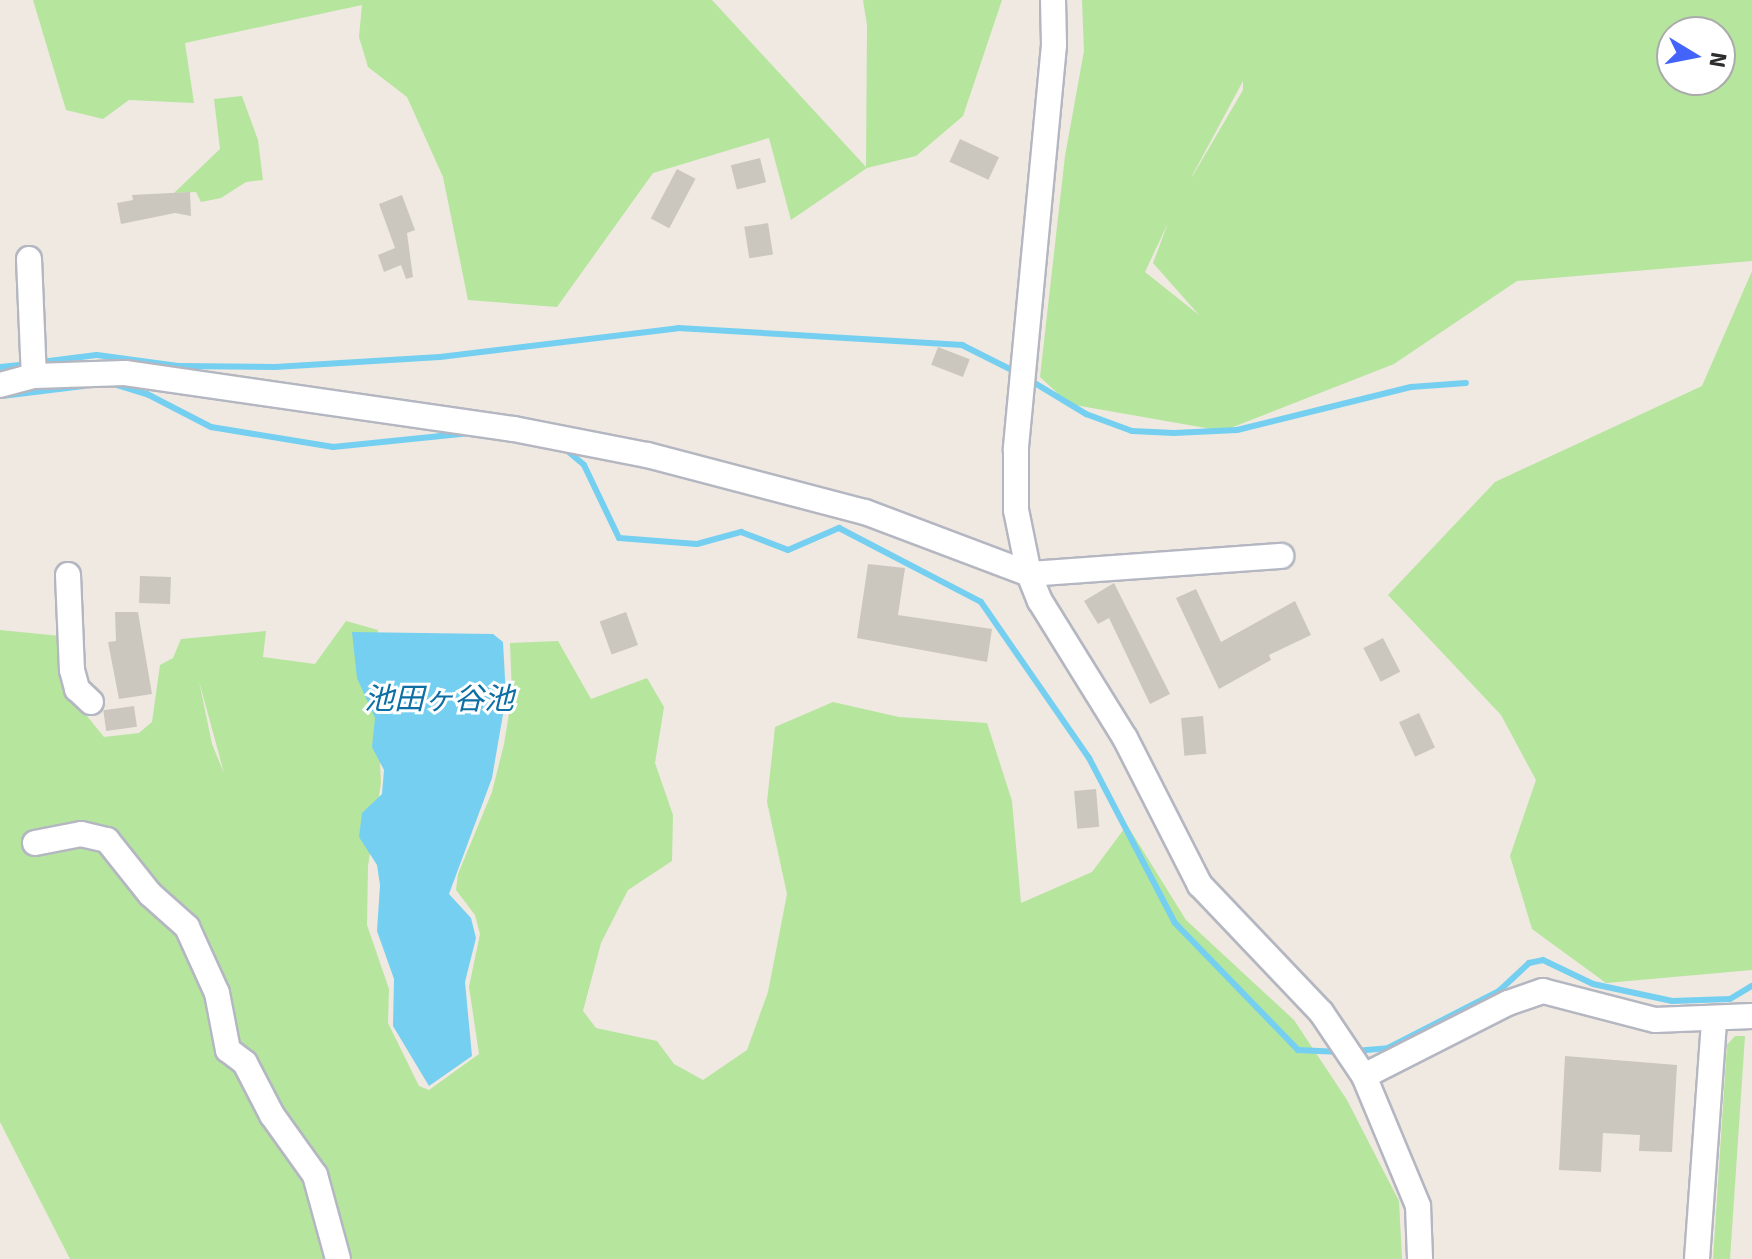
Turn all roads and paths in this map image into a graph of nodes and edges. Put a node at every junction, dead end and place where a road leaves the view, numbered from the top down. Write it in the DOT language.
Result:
graph roads {
  1 [pos="1053,0"];
  2 [pos="29,259"];
  3 [pos="34,376"];
  4 [pos="0,385"];
  5 [pos="1281,556"];
  6 [pos="1029,574"];
  7 [pos="68,575"];
  8 [pos="91,702"];
  9 [pos="35,843"];
  10 [pos="1752,1016"];
  11 [pos="1714,1021"];
  12 [pos="1364,1076"];
  13 [pos="338,1259"];
  14 [pos="1420,1259"];
  15 [pos="1697,1259"];
  1 -- 6 [label="street"];
  2 -- 3 [label="street"];
  3 -- 4 [label="street"];
  3 -- 6 [label="street"];
  5 -- 6 [label="street"];
  6 -- 12 [label="street"];
  7 -- 8 [label="street"];
  9 -- 13 [label="street"];
  10 -- 11 [label="street"];
  11 -- 12 [label="street"];
  11 -- 15 [label="street"];
  12 -- 14 [label="street"];
}
